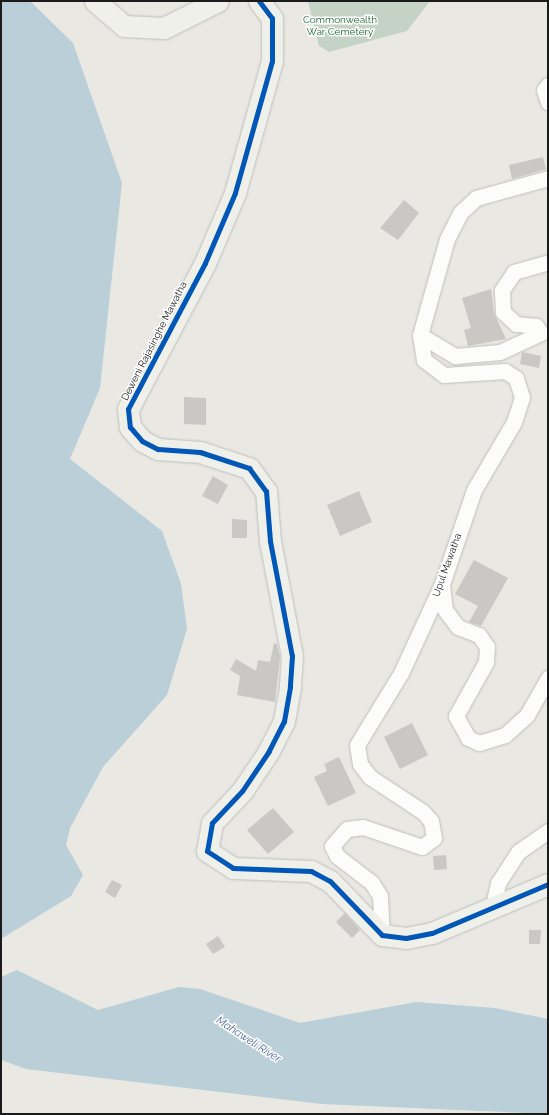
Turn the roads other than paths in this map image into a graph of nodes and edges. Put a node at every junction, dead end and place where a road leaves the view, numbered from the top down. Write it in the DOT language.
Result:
graph roads {
  1 [pos="95,1"];
  2 [pos="218,1"];
  3 [pos="258,1"];
  4 [pos="548,85"];
  5 [pos="548,102"];
  6 [pos="548,178"];
  7 [pos="548,262"];
  8 [pos="420,335"];
  9 [pos="442,584"];
  10 [pos="548,678"];
  11 [pos="548,831"];
  12 [pos="548,884"];
  13 [pos="494,905"];
  14 [pos="382,935"];
  1 -- 2 [label="street"];
  3 -- 14 [label="street, Deweni Rajasinghe Mawatha"];
  4 -- 5 [label="street"];
  6 -- 8 [label="street, Upul Mawatha"];
  7 -- 8 [label="street"];
  8 -- 9 [label="street, Upul Mawatha"];
  9 -- 10 [label="street"];
  9 -- 14 [label="street, Upul Mawatha"];
  11 -- 13 [label="street"];
  12 -- 13 [label="street"];
  13 -- 14 [label="street"];
}
